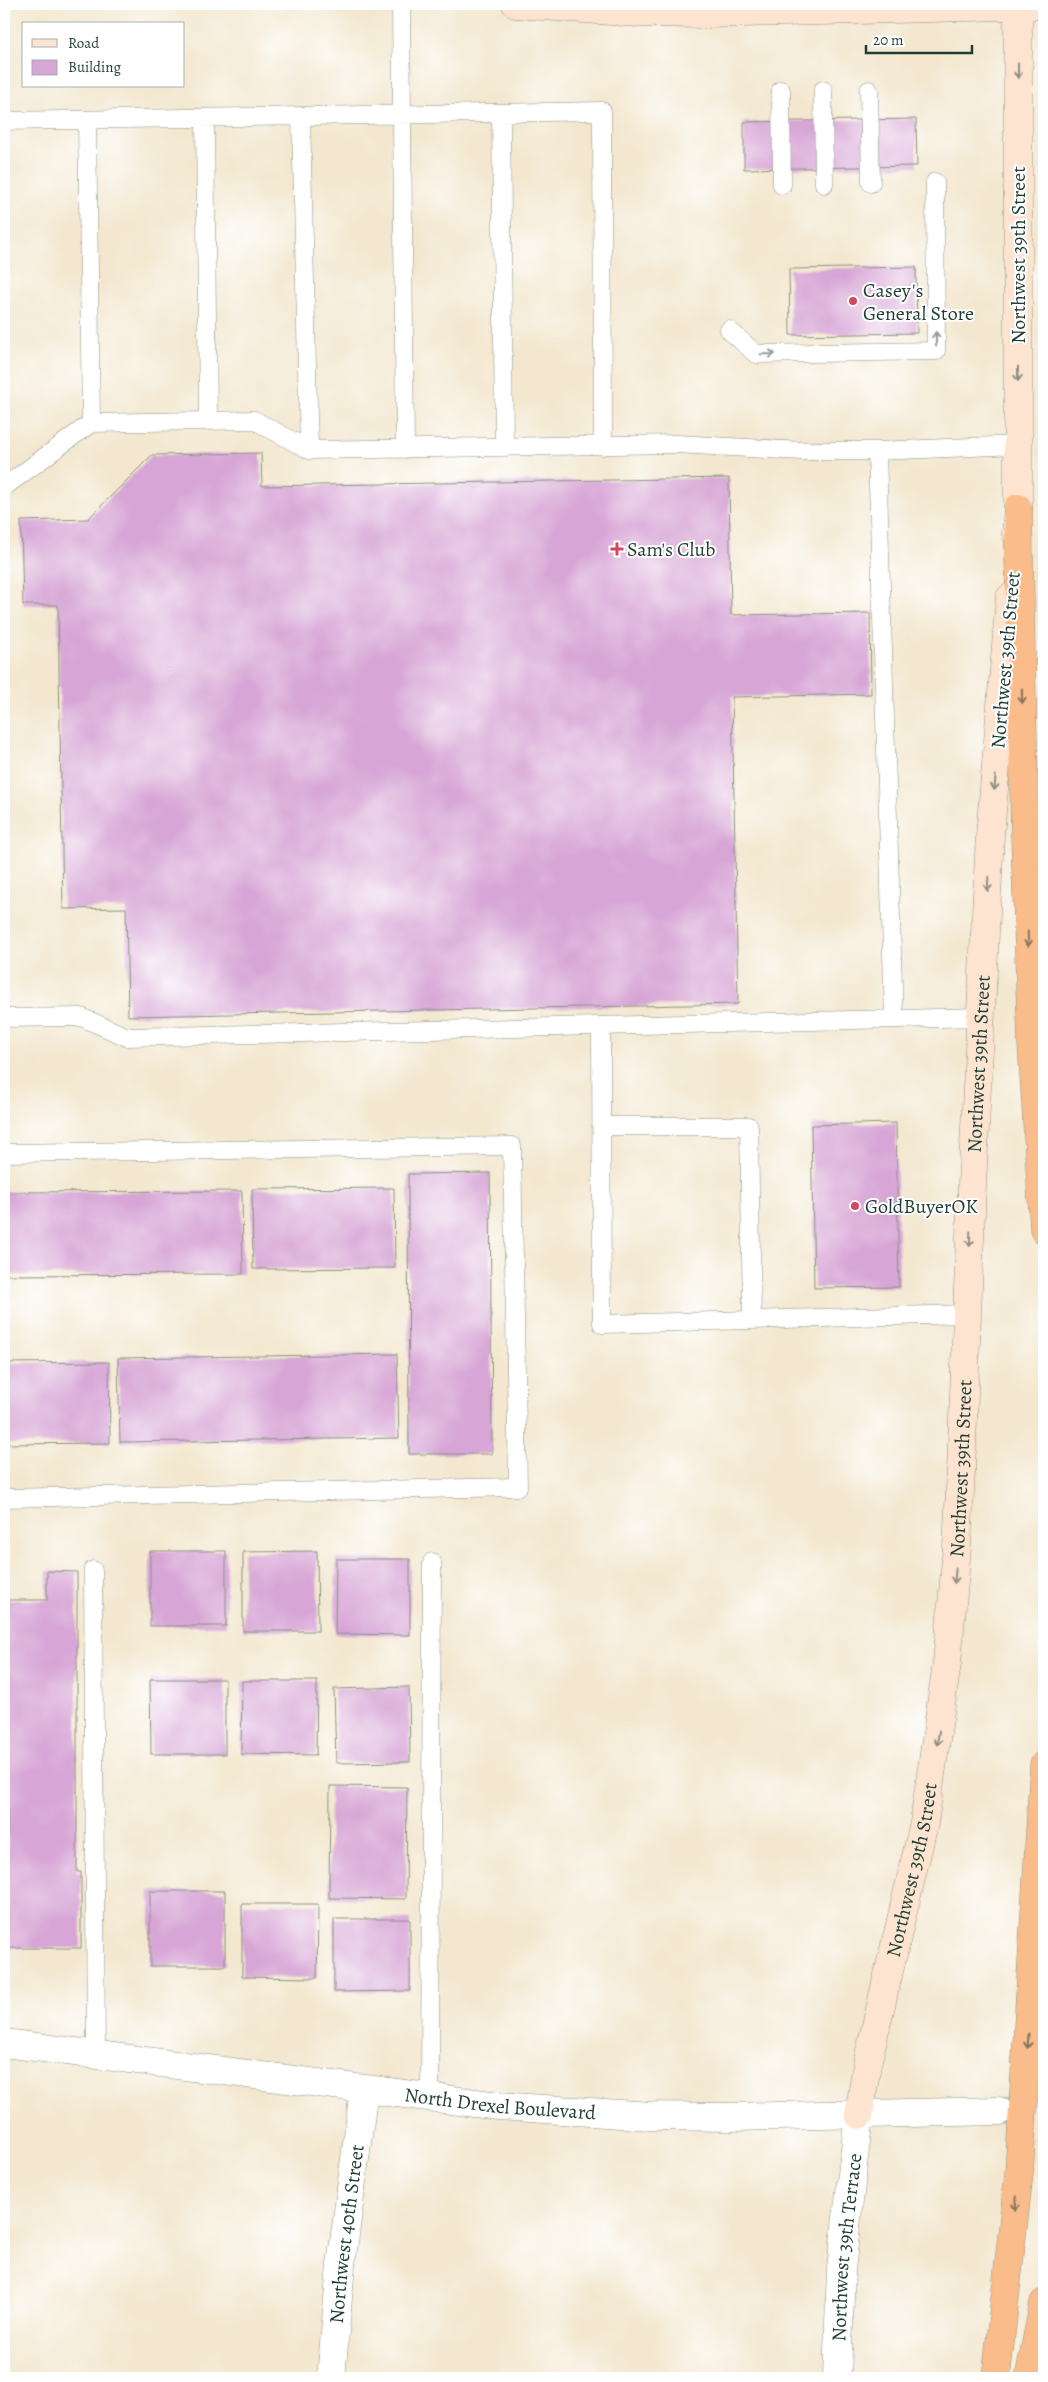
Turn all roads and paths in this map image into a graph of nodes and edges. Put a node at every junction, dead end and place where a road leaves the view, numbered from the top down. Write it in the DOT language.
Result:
graph roads {
  1 [pos="401,4"];
  2 [pos="516,4"];
  3 [pos="1031,5"];
  4 [pos="781,90"];
  5 [pos="823,90"];
  6 [pos="869,90"];
  7 [pos="501,113"];
  8 [pos="402,114"];
  9 [pos="301,116"];
  10 [pos="205,118"];
  11 [pos="87,120"];
  12 [pos="4,121"];
  13 [pos="935,182"];
  14 [pos="871,183"];
  15 [pos="824,184"];
  16 [pos="782,185"];
  17 [pos="729,330"];
  18 [pos="208,421"];
  19 [pos="91,423"];
  20 [pos="1018,445"];
  21 [pos="604,446"];
  22 [pos="504,448"];
  23 [pos="405,449"];
  24 [pos="309,450"];
  25 [pos="877,451"];
  26 [pos="4,487"];
  27 [pos="1018,508"];
  28 [pos="4,1016"];
  29 [pos="982,1017"];
  30 [pos="894,1019"];
  31 [pos="601,1026"];
  32 [pos="601,1126"];
  33 [pos="4,1153"];
  34 [pos="1044,1229"];
  35 [pos="967,1314"];
  36 [pos="752,1320"];
  37 [pos="4,1498"];
  38 [pos="432,1562"];
  39 [pos="93,1570"];
  40 [pos="1044,1766"];
  41 [pos="4,2042"];
  42 [pos="96,2056"];
  43 [pos="364,2090"];
  44 [pos="430,2098"];
  45 [pos="999,2111"];
  46 [pos="859,2115"];
  47 [pos="1044,2303"];
  48 [pos="331,2378"];
  49 [pos="837,2378"];
  50 [pos="996,2378"];
  51 [pos="1029,2378"];
  1 -- 8 [label="lane"];
  2 -- 3 [label="main road"];
  3 -- 20 [label="main road, Northwest 39th Street, one-way"];
  4 -- 16 [label="lane"];
  5 -- 15 [label="lane"];
  6 -- 14 [label="lane"];
  7 -- 8 [label="lane"];
  7 -- 21 [label="lane"];
  7 -- 22 [label="lane"];
  8 -- 9 [label="lane"];
  8 -- 23 [label="lane"];
  9 -- 10 [label="lane"];
  9 -- 24 [label="lane"];
  10 -- 11 [label="lane"];
  10 -- 18 [label="lane"];
  11 -- 12 [label="lane"];
  11 -- 19 [label="lane"];
  17 -- 13 [label="lane, one-way"];
  18 -- 19 [label="lane"];
  18 -- 24 [label="lane"];
  19 -- 26 [label="lane"];
  20 -- 25 [label="lane"];
  20 -- 27 [label="main road, Northwest 39th Street"];
  21 -- 22 [label="lane"];
  21 -- 25 [label="lane"];
  22 -- 23 [label="lane"];
  23 -- 24 [label="lane"];
  25 -- 30 [label="lane"];
  27 -- 29 [label="main road, Northwest 39th Street, one-way"];
  27 -- 34 [label="highway, one-way"];
  28 -- 31 [label="lane"];
  29 -- 30 [label="lane"];
  29 -- 35 [label="main road, Northwest 39th Street, one-way"];
  30 -- 31 [label="lane"];
  31 -- 32 [label="lane"];
  32 -- 36 [label="lane"];
  32 -- 36 [label="lane"];
  33 -- 37 [label="lane"];
  35 -- 36 [label="lane"];
  35 -- 46 [label="main road, Northwest 39th Street, one-way"];
  38 -- 44 [label="lane"];
  39 -- 42 [label="lane"];
  40 -- 50 [label="highway, one-way"];
  41 -- 42 [label="street, North Drexel Boulevard"];
  42 -- 43 [label="street, North Drexel Boulevard"];
  43 -- 44 [label="street, North Drexel Boulevard"];
  43 -- 48 [label="street, Northwest 40th Street"];
  44 -- 46 [label="street, North Drexel Boulevard"];
  45 -- 46 [label="street, North Drexel Boulevard"];
  46 -- 49 [label="street, Northwest 39th Terrace"];
  47 -- 51 [label="highway"];
}
